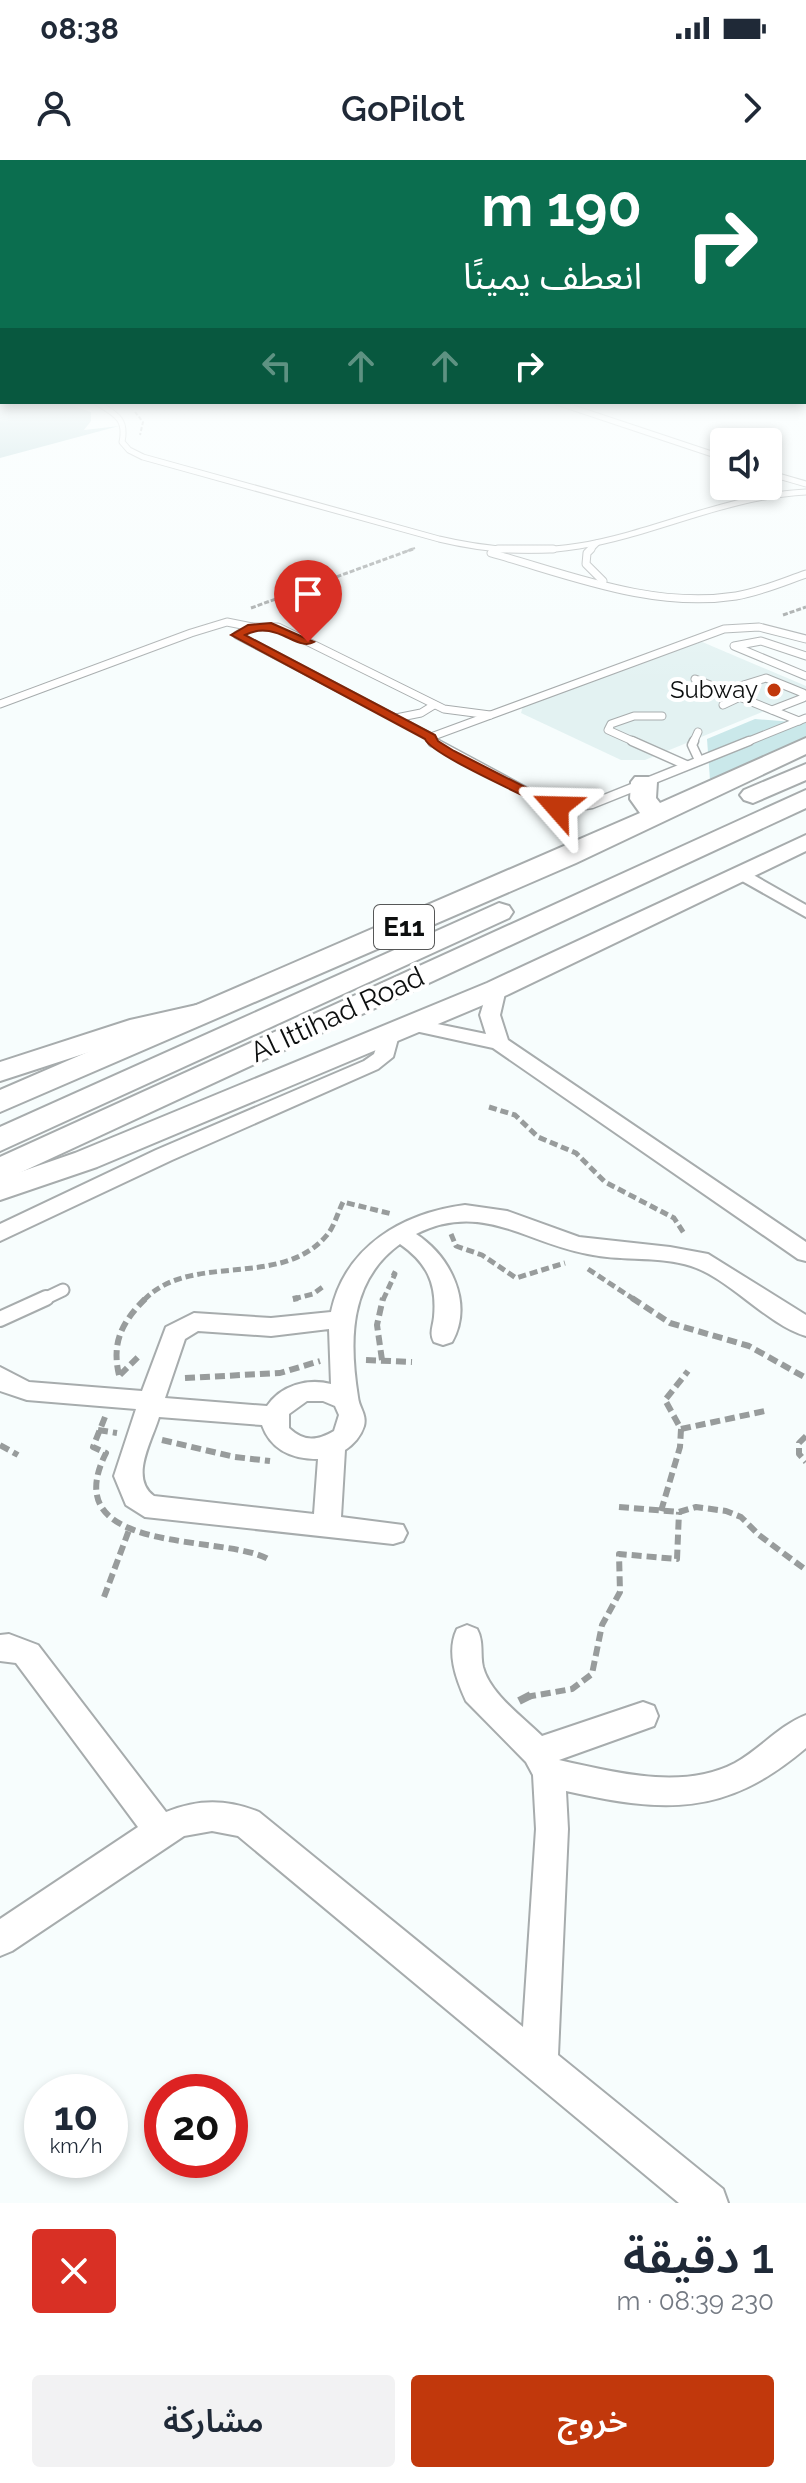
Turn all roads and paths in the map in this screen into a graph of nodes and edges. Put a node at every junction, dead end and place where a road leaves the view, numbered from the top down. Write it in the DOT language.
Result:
graph roads {
  1 [pos="279,494"];
  2 [pos="771,494"];
  3 [pos="597,542"];
  4 [pos="460,544"];
  5 [pos="806,574"];
  6 [pos="614,587"];
  7 [pos="252,627"];
  8 [pos="713,633"];
  9 [pos="806,639"];
  10 [pos="740,642"];
  11 [pos="806,656"];
  12 [pos="806,676"];
  13 [pos="695,679"];
  14 [pos="724,691"];
  15 [pos="740,697"];
  16 [pos="0,704"];
  17 [pos="434,705"];
  18 [pos="723,705"];
  19 [pos="772,710"];
  20 [pos="490,715"];
  21 [pos="662,716"];
  22 [pos="395,718"];
  23 [pos="804,728"];
  24 [pos="698,732"];
  25 [pos="431,737"];
  26 [pos="699,760"];
  27 [pos="686,765"];
  28 [pos="806,771"];
  29 [pos="644,782"];
  30 [pos="806,798"];
  31 [pos="656,816"];
  32 [pos="806,842"];
  33 [pos="741,873"];
  34 [pos="804,909"];
  35 [pos="497,989"];
  36 [pos="212,1010"];
  37 [pos="401,1030"];
  38 [pos="499,1043"];
  39 [pos="0,1072"];
  40 [pos="0,1102"];
  41 [pos="489,1107"];
  42 [pos="0,1140"];
  43 [pos="0,1171"];
  44 [pos="0,1190"];
  45 [pos="440,1215"];
  46 [pos="0,1233"];
  47 [pos="399,1233"];
  48 [pos="571,1250"];
  49 [pos="806,1253"];
  50 [pos="700,1260"];
  51 [pos="363,1268"];
  52 [pos="63,1290"];
  53 [pos="0,1319"];
  54 [pos="342,1319"];
  55 [pos="806,1327"];
  56 [pos="443,1336"];
  57 [pos="343,1359"];
  58 [pos="382,1360"];
  59 [pos="412,1362"];
  60 [pos="688,1371"];
  61 [pos="119,1375"];
  62 [pos="806,1378"];
  63 [pos="2,1389"];
  64 [pos="345,1400"];
  65 [pos="150,1407"];
  66 [pos="765,1411"];
  67 [pos="275,1416"];
  68 [pos="681,1429"];
  69 [pos="98,1430"];
  70 [pos="806,1436"];
  71 [pos="0,1445"];
  72 [pos="332,1447"];
  73 [pos="18,1455"];
  74 [pos="806,1462"];
  75 [pos="277,1464"];
  76 [pos="619,1507"];
  77 [pos="661,1511"];
  78 [pos="679,1512"];
  79 [pos="327,1526"];
  80 [pos="129,1530"];
  81 [pos="393,1533"];
  82 [pos="806,1570"];
  83 [pos="104,1597"];
  84 [pos="467,1638"];
  85 [pos="0,1648"];
  86 [pos="499,1715"];
  87 [pos="643,1716"];
  88 [pos="806,1729"];
  89 [pos="543,1763"];
  90 [pos="161,1831"];
  91 [pos="0,1939"];
  92 [pos="539,2064"];
  93 [pos="709,2203"];
  1 -- 4 [label="lane"];
  2 -- 3 [label="lane"];
  3 -- 4 [label="lane"];
  3 -- 6 [label="lane"];
  4 -- 6 [label="lane"];
  5 -- 6 [label="lane"];
  7 -- 16 [label="lane"];
  7 -- 17 [label="lane"];
  7 -- 22 [label="lane"];
  8 -- 9 [label="lane"];
  8 -- 10 [label="lane"];
  8 -- 20 [label="lane"];
  10 -- 11 [label="lane"];
  10 -- 12 [label="lane"];
  13 -- 14 [label="lane"];
  14 -- 15 [label="lane"];
  14 -- 19 [label="lane"];
  15 -- 18 [label="lane"];
  15 -- 19 [label="lane"];
  17 -- 20 [label="lane"];
  17 -- 22 [label="lane"];
  19 -- 23 [label="lane"];
  20 -- 25 [label="lane"];
  21 -- 27 [label="lane"];
  22 -- 25 [label="lane"];
  23 -- 26 [label="lane"];
  23 -- 31 [label="highway, Al Ittihad Road / E11"];
  24 -- 26 [label="lane"];
  25 -- 29 [label="lane"];
  26 -- 27 [label="lane"];
  27 -- 29 [label="lane"];
  28 -- 42 [label="highway"];
  29 -- 31 [label="highway"];
  30 -- 43 [label="highway, Al Ittihad Road / E11"];
  31 -- 36 [label="highway, Al Ittihad Road / E11"];
  32 -- 33 [label="main road"];
  33 -- 34 [label="street"];
  33 -- 35 [label="main road"];
  35 -- 37 [label="main road"];
  35 -- 38 [label="street"];
  36 -- 39 [label="main road"];
  36 -- 40 [label="highway, Al Ittihad Road / E11"];
  37 -- 38 [label="street"];
  37 -- 44 [label="main road"];
  37 -- 46 [label="street"];
  38 -- 49 [label="street"];
  41 -- 50 [label="path"];
  45 -- 47 [label="street"];
  45 -- 48 [label="street"];
  45 -- 48 [label="path"];
  45 -- 61 [label="path"];
  47 -- 51 [label="street"];
  47 -- 56 [label="street"];
  48 -- 50 [label="street"];
  48 -- 62 [label="path"];
  50 -- 55 [label="street"];
  51 -- 54 [label="street"];
  51 -- 58 [label="path"];
  52 -- 53 [label="lane"];
  54 -- 57 [label="street"];
  54 -- 65 [label="street"];
  57 -- 58 [label="path"];
  57 -- 64 [label="street"];
  57 -- 65 [label="path"];
  58 -- 59 [label="path"];
  60 -- 68 [label="path"];
  63 -- 65 [label="street"];
  64 -- 67 [label="street"];
  64 -- 72 [label="street"];
  65 -- 67 [label="street"];
  65 -- 69 [label="path"];
  65 -- 75 [label="path"];
  65 -- 79 [label="street"];
  66 -- 68 [label="path"];
  67 -- 72 [label="street"];
  68 -- 77 [label="path"];
  70 -- 74 [label="path"];
  71 -- 73 [label="path"];
  72 -- 79 [label="street"];
  76 -- 77 [label="path"];
  77 -- 78 [label="path"];
  78 -- 82 [label="path"];
  78 -- 86 [label="path"];
  79 -- 81 [label="street"];
  80 -- 83 [label="path"];
  84 -- 86 [label="street"];
  85 -- 90 [label="street"];
  86 -- 89 [label="street"];
  87 -- 89 [label="street"];
  88 -- 89 [label="street"];
  89 -- 92 [label="street"];
  90 -- 91 [label="street"];
  90 -- 92 [label="street"];
  92 -- 93 [label="street"];
}
